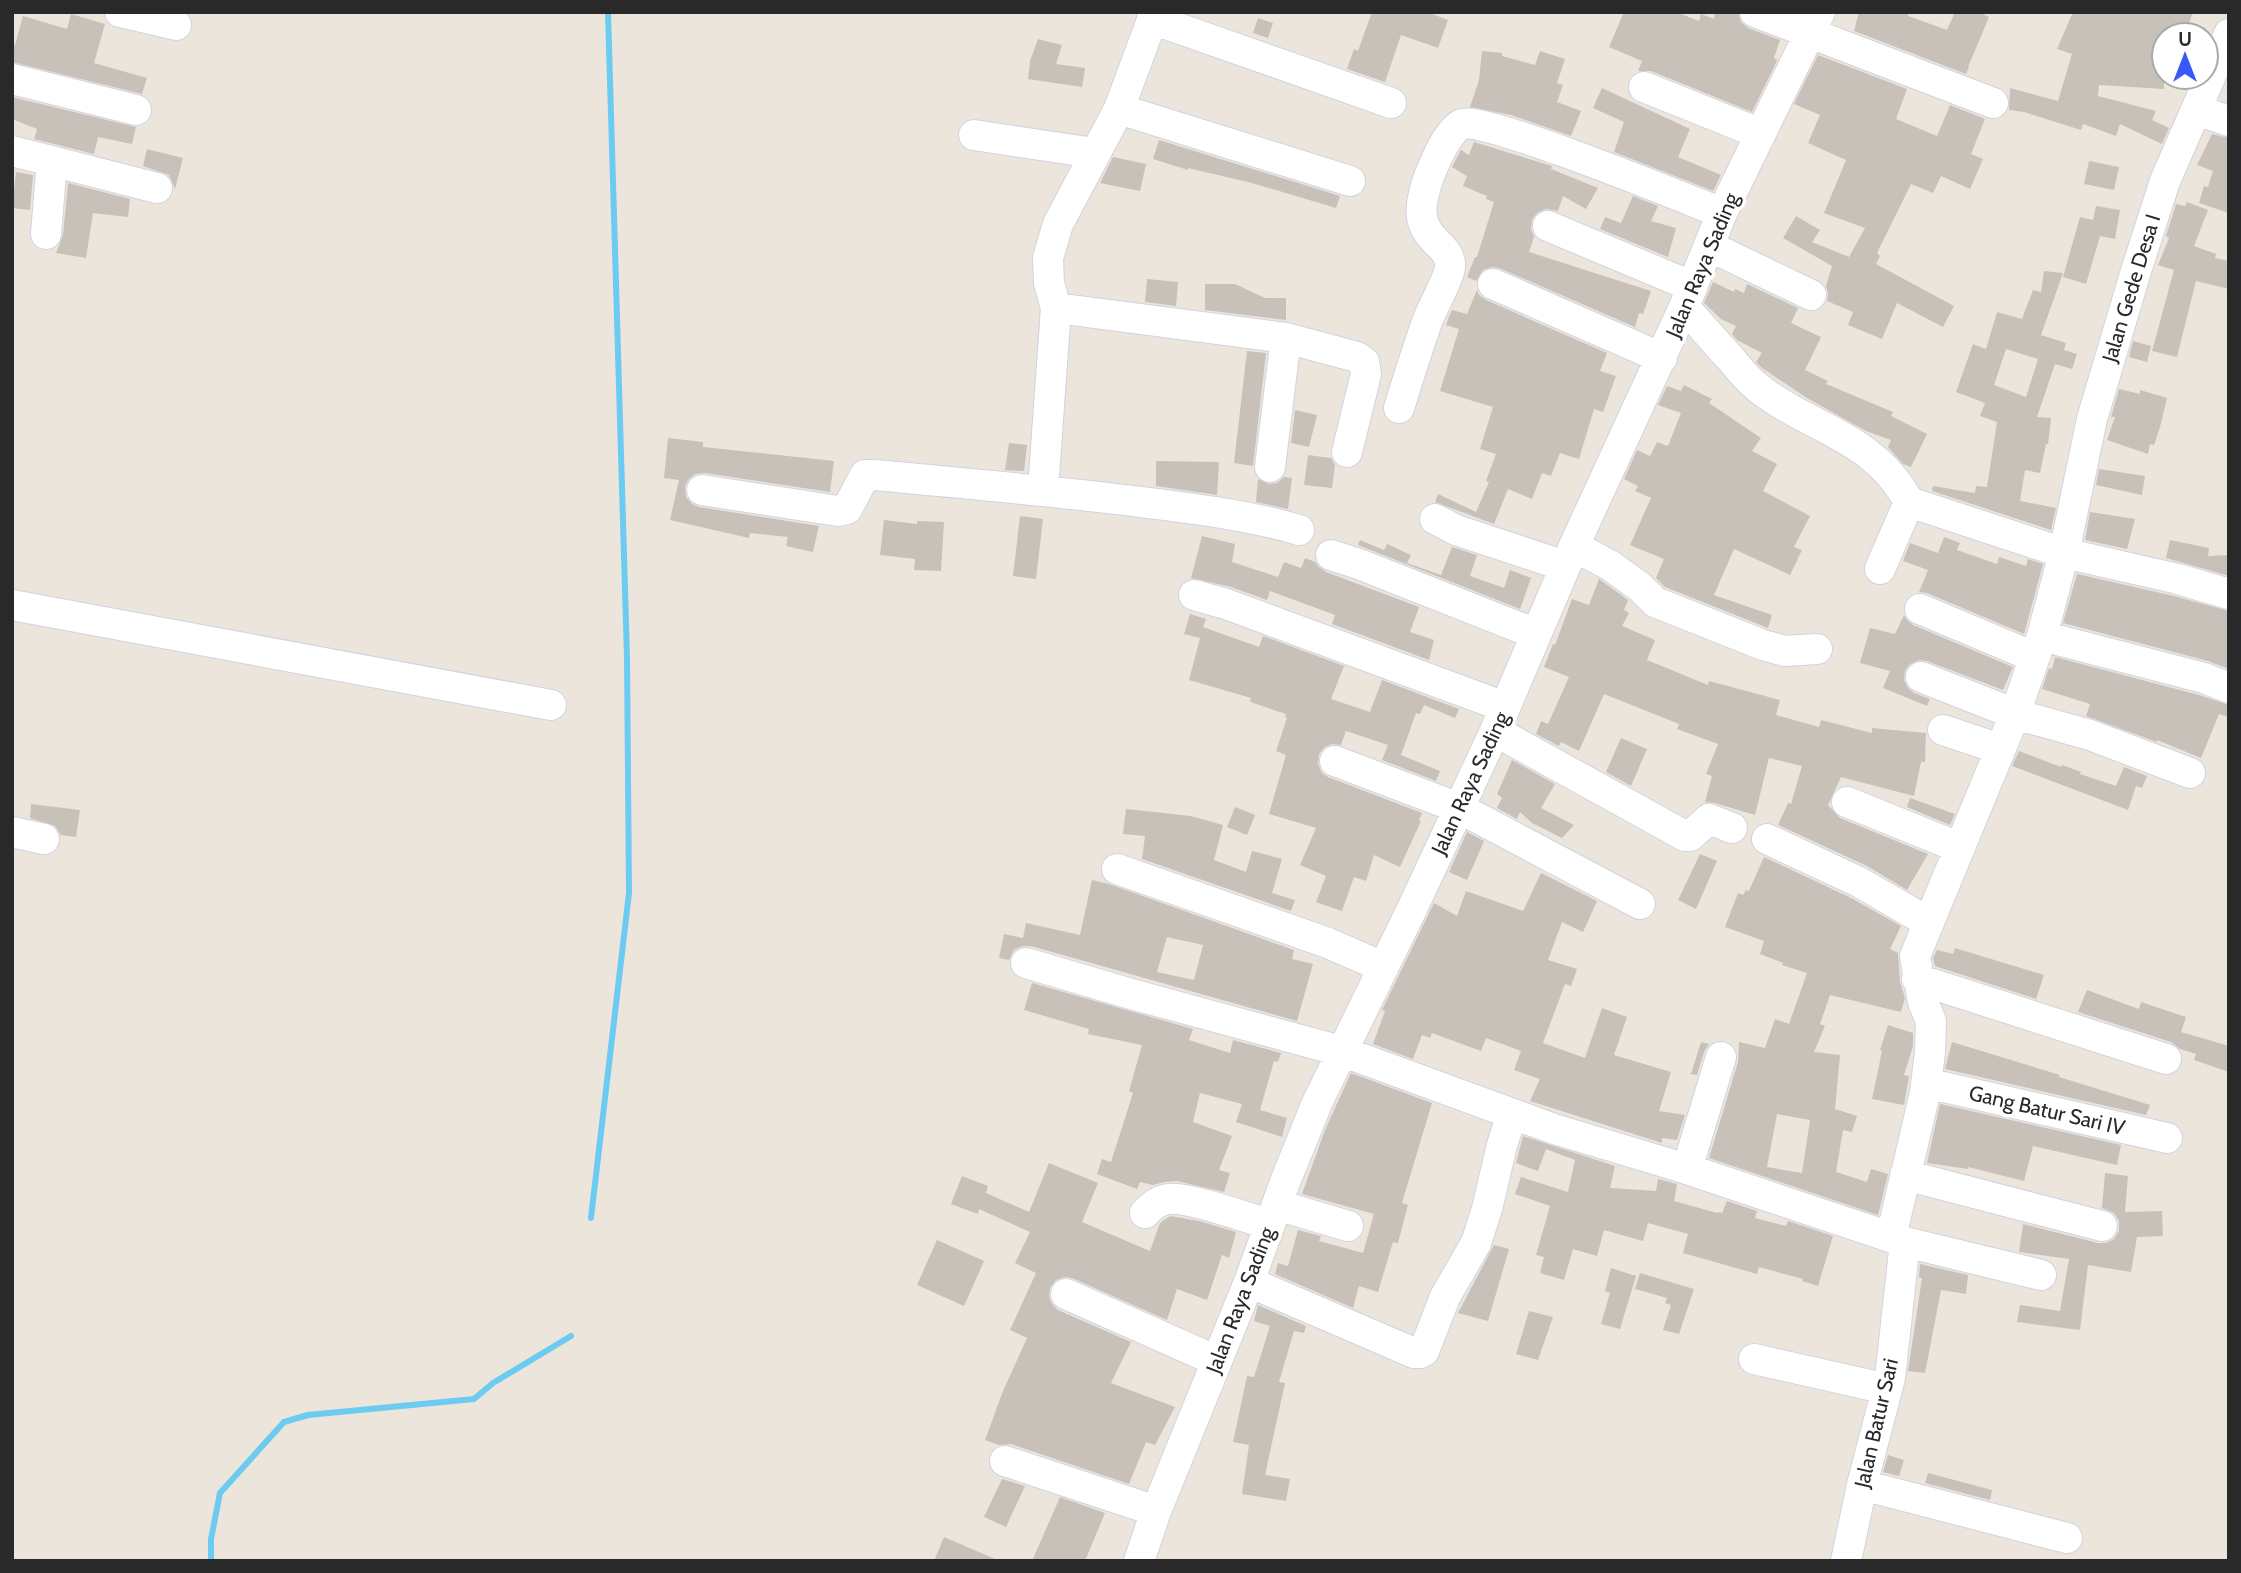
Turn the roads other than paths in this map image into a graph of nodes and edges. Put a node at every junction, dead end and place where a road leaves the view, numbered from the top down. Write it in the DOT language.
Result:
graph roads {
  1 [pos="120,12"];
  2 [pos="1755,12"];
  3 [pos="1154,16"];
  4 [pos="1815,22"];
  5 [pos="176,25"];
  6 [pos="2229,34"];
  7 [pos="12,79"];
  8 [pos="1644,87"];
  9 [pos="1391,103"];
  10 [pos="1993,103"];
  11 [pos="1119,109"];
  12 [pos="136,110"];
  13 [pos="2197,110"];
  14 [pos="2229,121"];
  15 [pos="1761,134"];
  16 [pos="974,135"];
  17 [pos="12,151"];
  18 [pos="1094,153"];
  19 [pos="52,161"];
  20 [pos="1350,181"];
  21 [pos="157,188"];
  22 [pos="1722,213"];
  23 [pos="1548,226"];
  24 [pos="46,234"];
  25 [pos="1709,246"];
  26 [pos="1493,284"];
  27 [pos="1811,295"];
  28 [pos="1688,296"];
  29 [pos="1056,308"];
  30 [pos="1286,338"];
  31 [pos="1662,358"];
  32 [pos="1399,408"];
  33 [pos="1347,453"];
  34 [pos="1270,467"];
  35 [pos="702,490"];
  36 [pos="1043,490"];
  37 [pos="1909,502"];
  38 [pos="1435,519"];
  39 [pos="1299,530"];
  40 [pos="2064,553"];
  41 [pos="1331,555"];
  42 [pos="1569,556"];
  43 [pos="1880,569"];
  44 [pos="2229,594"];
  45 [pos="1194,595"];
  46 [pos="12,605"];
  47 [pos="1920,609"];
  48 [pos="1536,634"];
  49 [pos="2038,647"];
  50 [pos="1816,649"];
  51 [pos="1921,677"];
  52 [pos="2229,688"];
  53 [pos="551,705"];
  54 [pos="2015,714"];
  55 [pos="1500,719"];
  56 [pos="1943,730"];
  57 [pos="2000,749"];
  58 [pos="1335,761"];
  59 [pos="2190,774"];
  60 [pos="1846,802"];
  61 [pos="1459,808"];
  62 [pos="1732,828"];
  63 [pos="12,832"];
  64 [pos="44,839"];
  65 [pos="1768,839"];
  66 [pos="1958,847"];
  67 [pos="1117,869"];
  68 [pos="1640,904"];
  69 [pos="1928,922"];
  70 [pos="1026,963"];
  71 [pos="1383,967"];
  72 [pos="1917,979"];
  73 [pos="1341,1051"];
  74 [pos="1721,1057"];
  75 [pos="2166,1059"];
  76 [pos="1926,1083"];
  77 [pos="1512,1114"];
  78 [pos="2167,1138"];
  79 [pos="1687,1169"];
  80 [pos="1905,1175"];
  81 [pos="1145,1213"];
  82 [pos="1274,1215"];
  83 [pos="1348,1226"];
  84 [pos="2102,1226"];
  85 [pos="1898,1239"];
  86 [pos="2041,1275"];
  87 [pos="1249,1282"];
  88 [pos="1066,1294"];
  89 [pos="1754,1359"];
  90 [pos="1217,1361"];
  91 [pos="1887,1389"];
  92 [pos="1005,1461"];
  93 [pos="1862,1485"];
  94 [pos="1156,1511"];
  95 [pos="2067,1538"];
  96 [pos="1852,1559"];
  97 [pos="1139,1561"];
  1 -- 5 [label="street"];
  2 -- 4 [label="street"];
  3 -- 9 [label="street"];
  3 -- 11 [label="street"];
  4 -- 10 [label="street"];
  4 -- 15 [label="street, Jalan Raya Sading"];
  6 -- 13 [label="street, Jalan Gede Desa I"];
  7 -- 12 [label="street"];
  8 -- 15 [label="street"];
  11 -- 18 [label="street"];
  11 -- 20 [label="street"];
  13 -- 14 [label="street"];
  13 -- 40 [label="street, Jalan Gede Desa I"];
  15 -- 22 [label="street, Jalan Raya Sading"];
  16 -- 18 [label="street"];
  17 -- 19 [label="street"];
  18 -- 29 [label="street"];
  19 -- 21 [label="street"];
  19 -- 24 [label="street"];
  22 -- 25 [label="street, Jalan Raya Sading"];
  22 -- 32 [label="street"];
  23 -- 28 [label="street"];
  25 -- 27 [label="street"];
  25 -- 28 [label="street, Jalan Raya Sading"];
  26 -- 31 [label="street"];
  28 -- 31 [label="street, Jalan Raya Sading"];
  28 -- 37 [label="street"];
  29 -- 30 [label="street"];
  29 -- 36 [label="street"];
  30 -- 33 [label="street"];
  30 -- 34 [label="street"];
  31 -- 42 [label="street, Jalan Raya Sading"];
  35 -- 36 [label="street"];
  36 -- 39 [label="street"];
  37 -- 40 [label="street"];
  37 -- 43 [label="street"];
  38 -- 42 [label="street"];
  40 -- 44 [label="street"];
  40 -- 49 [label="street, Jalan Gede Desa I"];
  41 -- 48 [label="street"];
  42 -- 48 [label="street, Jalan Raya Sading"];
  42 -- 50 [label="street"];
  45 -- 55 [label="street"];
  46 -- 53 [label="street"];
  47 -- 49 [label="street"];
  48 -- 55 [label="street, Jalan Raya Sading"];
  49 -- 52 [label="street"];
  49 -- 54 [label="street, Jalan Gede Desa I"];
  51 -- 54 [label="street"];
  54 -- 57 [label="street, Jalan Gede Desa I"];
  54 -- 59 [label="street"];
  55 -- 61 [label="street, Jalan Raya Sading"];
  55 -- 62 [label="street"];
  56 -- 57 [label="street"];
  57 -- 66 [label="street, Jalan Gede Desa I"];
  58 -- 61 [label="street"];
  60 -- 66 [label="street"];
  61 -- 68 [label="street"];
  61 -- 71 [label="street, Jalan Raya Sading"];
  63 -- 64 [label="street"];
  65 -- 69 [label="street"];
  66 -- 69 [label="street, Jalan Gede Desa I"];
  67 -- 71 [label="street"];
  69 -- 72 [label="street, Jalan Gede Desa I"];
  70 -- 73 [label="street"];
  71 -- 73 [label="street, Jalan Raya Sading"];
  72 -- 75 [label="street"];
  72 -- 76 [label="street, Jalan Batur Sari"];
  73 -- 77 [label="street"];
  73 -- 82 [label="street, Jalan Raya Sading"];
  74 -- 79 [label="street"];
  76 -- 78 [label="street, Gang Batur Sari IV"];
  76 -- 80 [label="street, Jalan Batur Sari"];
  77 -- 79 [label="street"];
  77 -- 87 [label="street"];
  79 -- 85 [label="street"];
  80 -- 84 [label="street"];
  80 -- 85 [label="street, Jalan Batur Sari"];
  81 -- 82 [label="street"];
  82 -- 83 [label="street"];
  82 -- 87 [label="street, Jalan Raya Sading"];
  85 -- 86 [label="street"];
  85 -- 91 [label="street, Jalan Batur Sari"];
  87 -- 90 [label="street, Jalan Raya Sading"];
  88 -- 90 [label="street"];
  89 -- 91 [label="street"];
  90 -- 94 [label="street, Jalan Raya Sading"];
  91 -- 93 [label="street, Jalan Batur Sari"];
  92 -- 94 [label="street"];
  93 -- 95 [label="street"];
  93 -- 96 [label="street, Jalan Batur Sari"];
  94 -- 97 [label="street, Jalan Raya Sading"];
}
